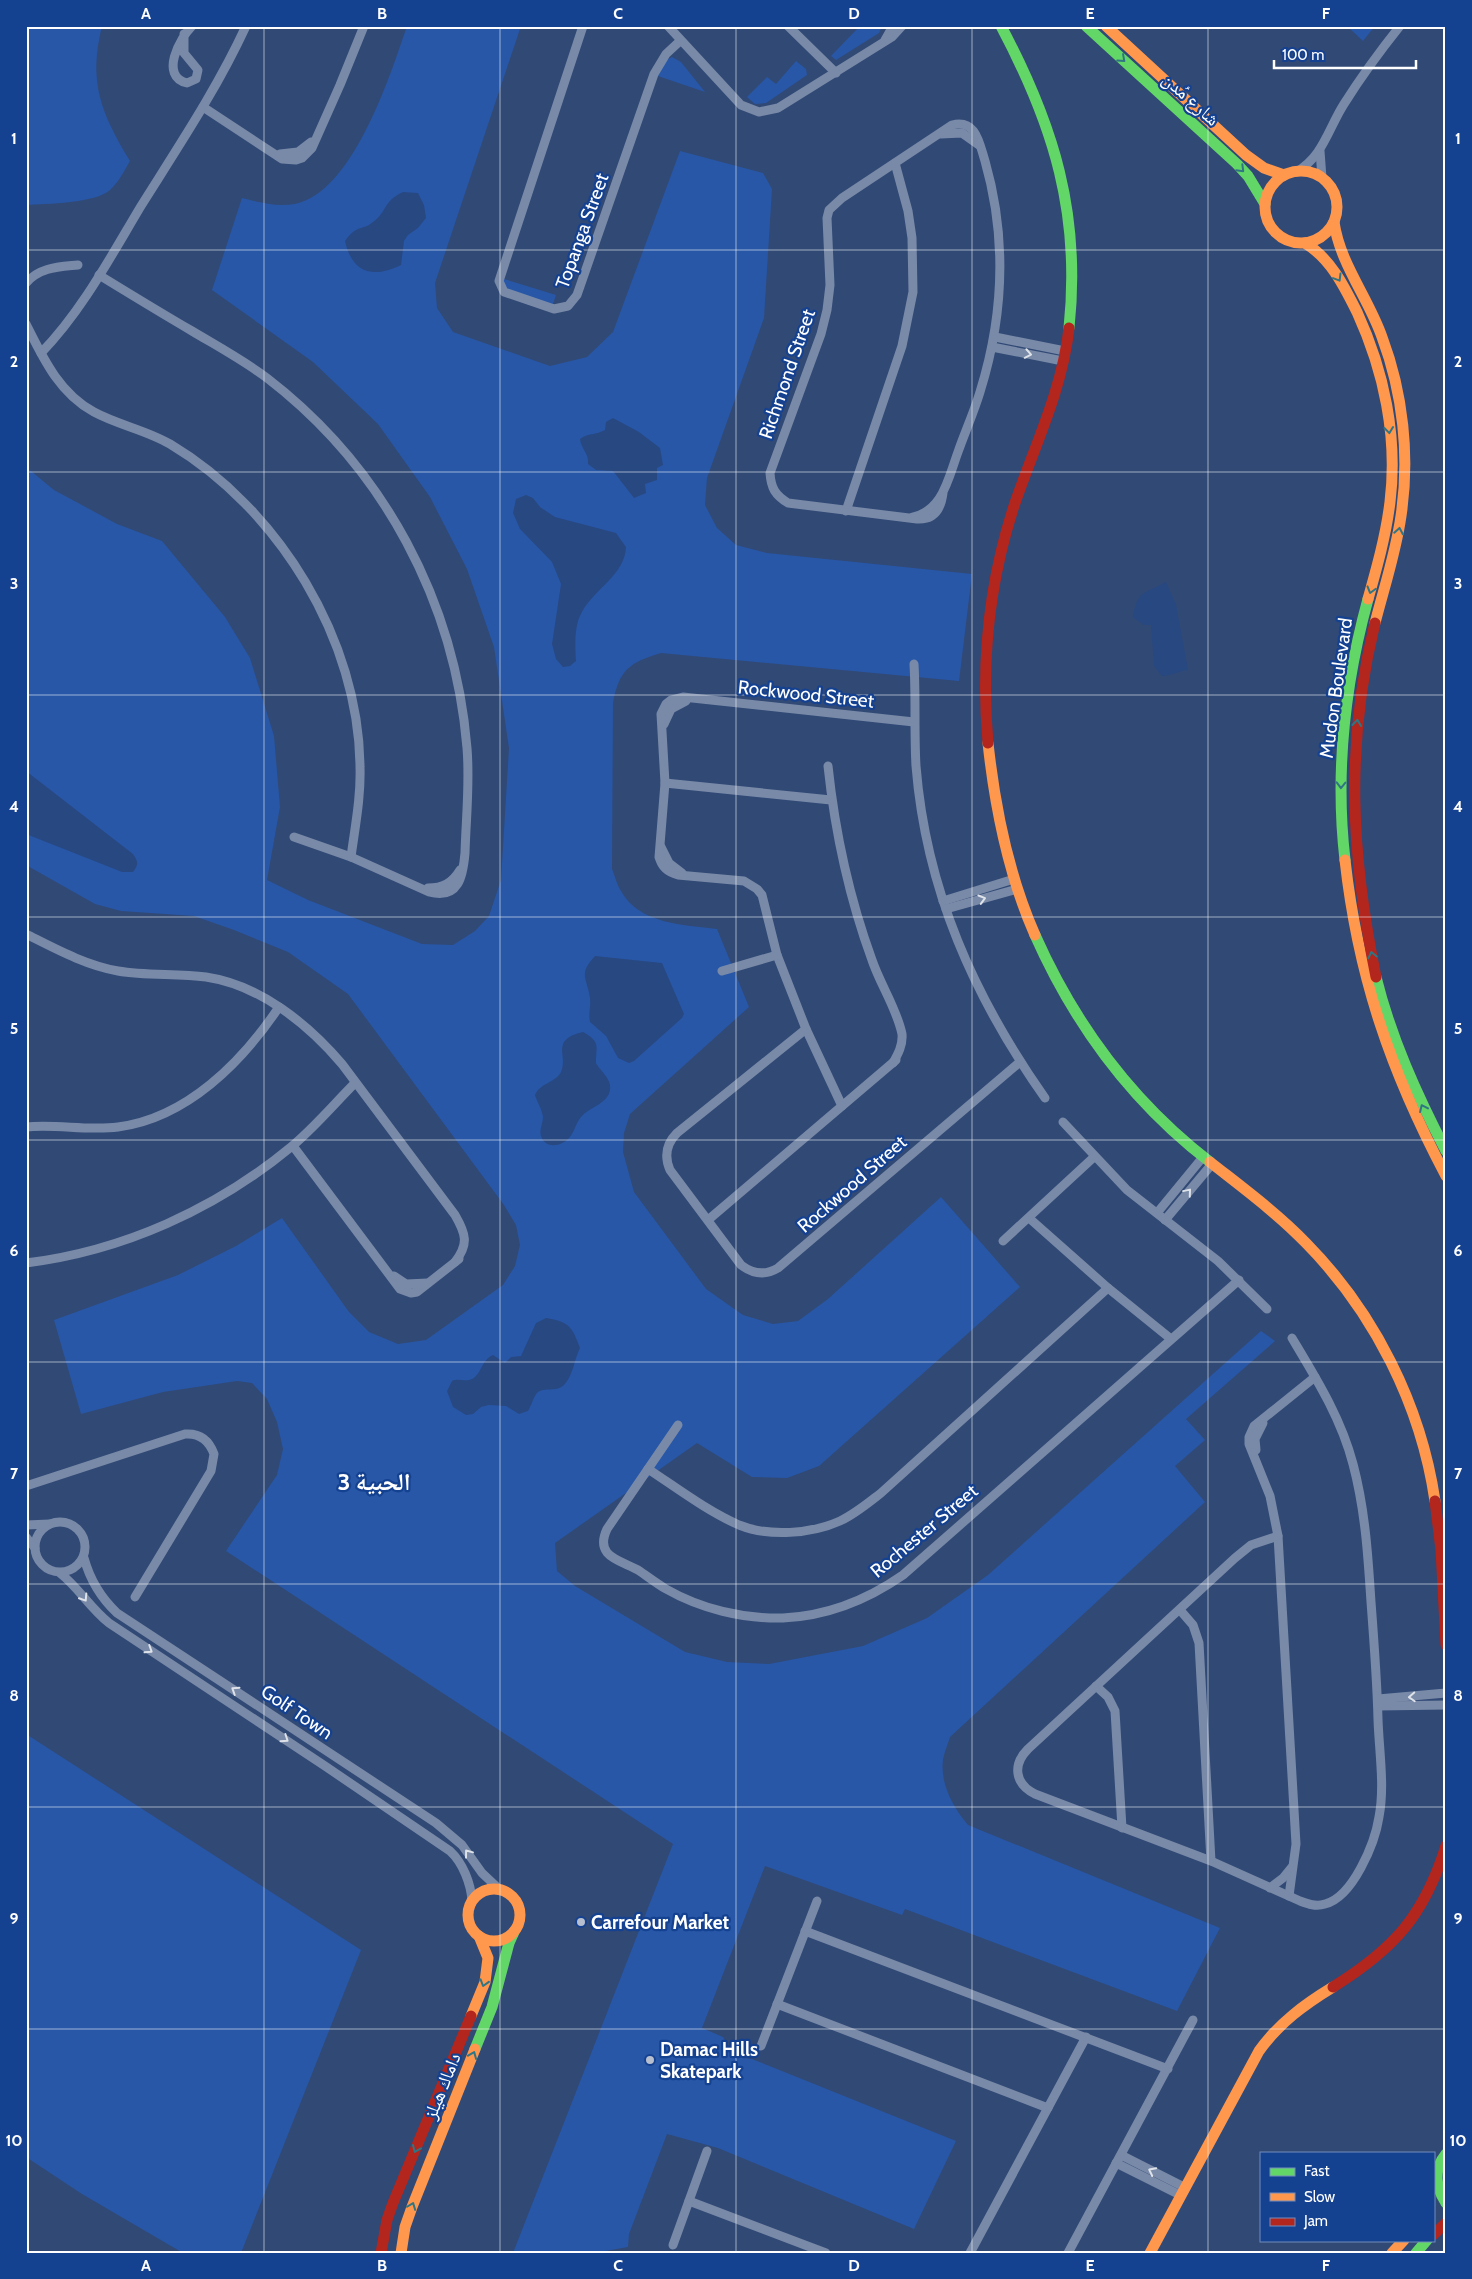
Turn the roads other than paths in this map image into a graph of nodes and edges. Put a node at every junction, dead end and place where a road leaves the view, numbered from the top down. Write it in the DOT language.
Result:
graph roads {
  1 [pos="192,26"];
  2 [pos="246,26"];
  3 [pos="364,26"];
  4 [pos="582,26"];
  5 [pos="668,26"];
  6 [pos="788,26"];
  7 [pos="893,26"];
  8 [pos="902,26"];
  9 [pos="1001,26"];
  10 [pos="1086,26"];
  11 [pos="1106,26"];
  12 [pos="1400,26"];
  13 [pos="184,34"];
  14 [pos="885,40"];
  15 [pos="680,41"];
  16 [pos="836,73"];
  17 [pos="203,107"];
  18 [pos="1320,151"];
  19 [pos="895,163"];
  20 [pos="1290,173"];
  21 [pos="1322,178"];
  22 [pos="1265,204"];
  23 [pos="1334,222"];
  24 [pos="1305,243"];
  25 [pos="78,265"];
  26 [pos="99,275"];
  27 [pos="26,283"];
  28 [pos="26,324"];
  29 [pos="995,337"];
  30 [pos="992,347"];
  31 [pos="41,353"];
  32 [pos="1064,356"];
  33 [pos="846,511"];
  34 [pos="914,664"];
  35 [pos="914,722"];
  36 [pos="828,766"];
  37 [pos="665,783"];
  38 [pos="831,800"];
  39 [pos="294,837"];
  40 [pos="351,857"];
  41 [pos="1016,884"];
  42 [pos="945,905"];
  43 [pos="26,934"];
  44 [pos="777,954"];
  45 [pos="722,971"];
  46 [pos="279,1007"];
  47 [pos="806,1029"];
  48 [pos="1020,1062"];
  49 [pos="355,1083"];
  50 [pos="1045,1098"];
  51 [pos="842,1106"];
  52 [pos="1063,1122"];
  53 [pos="26,1127"];
  54 [pos="292,1146"];
  55 [pos="1446,1151"];
  56 [pos="1094,1157"];
  57 [pos="1207,1161"];
  58 [pos="1446,1176"];
  59 [pos="1156,1213"];
  60 [pos="1029,1218"];
  61 [pos="708,1220"];
  62 [pos="1165,1220"];
  63 [pos="1002,1241"];
  64 [pos="26,1263"];
  65 [pos="1239,1280"];
  66 [pos="1108,1288"];
  67 [pos="1267,1309"];
  68 [pos="1292,1338"];
  69 [pos="1172,1339"];
  70 [pos="1315,1377"];
  71 [pos="678,1425"];
  72 [pos="648,1469"];
  73 [pos="26,1486"];
  74 [pos="53,1523"];
  75 [pos="26,1525"];
  76 [pos="1278,1536"];
  77 [pos="26,1537"];
  78 [pos="35,1548"];
  79 [pos="84,1558"];
  80 [pos="60,1573"];
  81 [pos="135,1597"];
  82 [pos="1180,1610"];
  83 [pos="1446,1645"];
  84 [pos="1096,1686"];
  85 [pos="1446,1693"];
  86 [pos="1378,1702"];
  87 [pos="1446,1705"];
  88 [pos="1122,1828"];
  89 [pos="1446,1846"];
  90 [pos="1211,1861"];
  91 [pos="1294,1865"];
  92 [pos="1270,1888"];
  93 [pos="499,1890"];
  94 [pos="1289,1896"];
  95 [pos="472,1901"];
  96 [pos="817,1902"];
  97 [pos="805,1931"];
  98 [pos="514,1932"];
  99 [pos="479,1936"];
  100 [pos="777,2004"];
  101 [pos="1193,2020"];
  102 [pos="1086,2037"];
  103 [pos="761,2046"];
  104 [pos="1168,2068"];
  105 [pos="1048,2108"];
  106 [pos="707,2150"];
  107 [pos="1121,2154"];
  108 [pos="1446,2154"];
  109 [pos="1116,2163"];
  110 [pos="1436,2187"];
  111 [pos="1182,2191"];
  112 [pos="1434,2197"];
  113 [pos="688,2200"];
  114 [pos="1446,2203"];
  115 [pos="1446,2224"];
  116 [pos="1434,2233"];
  117 [pos="1402,2242"];
  118 [pos="1425,2242"];
  119 [pos="672,2244"];
  120 [pos="381,2253"];
  121 [pos="401,2253"];
  122 [pos="826,2253"];
  123 [pos="970,2253"];
  124 [pos="1068,2253"];
  125 [pos="1150,2253"];
  126 [pos="1392,2253"];
  127 [pos="1416,2253"];
  1 -- 13 [label="street"];
  2 -- 17 [label="street"];
  3 -- 17 [label="street"];
  4 -- 15 [label="street, Topanga Street"];
  5 -- 15 [label="street"];
  6 -- 16 [label="street"];
  7 -- 14 [label="street"];
  8 -- 14 [label="street"];
  9 -- 32 [label="street"];
  10 -- 22 [label="street, شارع مُدن, one-way"];
  11 -- 20 [label="street, شارع مُدن"];
  12 -- 18 [label="street"];
  13 -- 13 [label="street"];
  14 -- 16 [label="street"];
  15 -- 16 [label="street"];
  17 -- 26 [label="street"];
  18 -- 20 [label="street"];
  18 -- 21 [label="street"];
  19 -- 29 [label="street, Richmond Street"];
  19 -- 33 [label="street"];
  19 -- 33 [label="street, Richmond Street"];
  20 -- 21 [label="street"];
  20 -- 22 [label="street"];
  21 -- 23 [label="street"];
  22 -- 24 [label="street"];
  23 -- 24 [label="street"];
  55 -- 23 [label="street, Mudon Boulevard, one-way"];
  24 -- 58 [label="street, Mudon Boulevard, one-way"];
  25 -- 27 [label="street"];
  26 -- 31 [label="street"];
  26 -- 40 [label="street"];
  28 -- 31 [label="street"];
  29 -- 30 [label="street, Richmond Street"];
  29 -- 32 [label="street"];
  30 -- 32 [label="street, one-way"];
  30 -- 33 [label="street, Richmond Street"];
  31 -- 40 [label="street"];
  32 -- 41 [label="street"];
  34 -- 35 [label="street"];
  35 -- 37 [label="street, Rockwood Street"];
  35 -- 42 [label="street"];
  36 -- 38 [label="street"];
  37 -- 38 [label="street"];
  37 -- 44 [label="street, Rockwood Street"];
  38 -- 51 [label="street"];
  39 -- 40 [label="street"];
  41 -- 42 [label="street"];
  41 -- 57 [label="street"];
  42 -- 48 [label="street"];
  43 -- 46 [label="street"];
  44 -- 45 [label="street"];
  44 -- 47 [label="street, Rockwood Street"];
  46 -- 49 [label="street"];
  46 -- 53 [label="street"];
  47 -- 51 [label="street, Rockwood Street"];
  47 -- 61 [label="street, Rockwood Street"];
  48 -- 50 [label="street"];
  48 -- 61 [label="street, Rockwood Street"];
  49 -- 54 [label="street"];
  49 -- 54 [label="street"];
  51 -- 61 [label="street"];
  52 -- 56 [label="street"];
  54 -- 64 [label="street"];
  56 -- 59 [label="street"];
  56 -- 60 [label="street"];
  57 -- 59 [label="street"];
  62 -- 57 [label="street, one-way"];
  57 -- 83 [label="street"];
  59 -- 62 [label="street"];
  60 -- 63 [label="street"];
  60 -- 66 [label="street"];
  62 -- 65 [label="street"];
  65 -- 67 [label="street"];
  65 -- 69 [label="street, Rochester Street"];
  66 -- 69 [label="street"];
  66 -- 72 [label="street"];
  68 -- 70 [label="street"];
  69 -- 72 [label="street, Rochester Street"];
  70 -- 76 [label="street"];
  70 -- 86 [label="street"];
  71 -- 72 [label="street, Rochester Street"];
  73 -- 81 [label="street"];
  74 -- 75 [label="street"];
  74 -- 78 [label="street"];
  74 -- 79 [label="street"];
  76 -- 82 [label="street"];
  76 -- 91 [label="street"];
  77 -- 78 [label="street"];
  78 -- 80 [label="street"];
  79 -- 80 [label="street"];
  93 -- 79 [label="street, Golf Town, one-way"];
  80 -- 95 [label="street, Golf Town, one-way"];
  82 -- 84 [label="street"];
  82 -- 90 [label="street"];
  84 -- 88 [label="street"];
  84 -- 88 [label="street"];
  85 -- 86 [label="street, one-way"];
  86 -- 87 [label="street"];
  86 -- 94 [label="street"];
  88 -- 90 [label="street"];
  89 -- 111 [label="street"];
  90 -- 92 [label="street"];
  91 -- 92 [label="street"];
  91 -- 94 [label="street"];
  92 -- 94 [label="street"];
  93 -- 95 [label="street"];
  93 -- 98 [label="street"];
  95 -- 99 [label="street"];
  96 -- 97 [label="street"];
  97 -- 100 [label="street"];
  97 -- 102 [label="street"];
  98 -- 99 [label="street"];
  121 -- 98 [label="street, داماك هيلز, one-way"];
  99 -- 120 [label="street, داماك هيلز, one-way"];
  100 -- 103 [label="street"];
  100 -- 105 [label="street"];
  101 -- 104 [label="street"];
  102 -- 104 [label="street"];
  102 -- 105 [label="street"];
  104 -- 107 [label="street"];
  105 -- 123 [label="street"];
  106 -- 113 [label="street"];
  107 -- 109 [label="street"];
  111 -- 107 [label="street, one-way"];
  108 -- 110 [label="street"];
  109 -- 111 [label="street"];
  109 -- 124 [label="street"];
  110 -- 112 [label="street"];
  110 -- 114 [label="street"];
  111 -- 125 [label="street"];
  113 -- 119 [label="street"];
  113 -- 122 [label="street"];
  115 -- 116 [label="street"];
  117 -- 126 [label="street"];
  118 -- 127 [label="street"];
}
